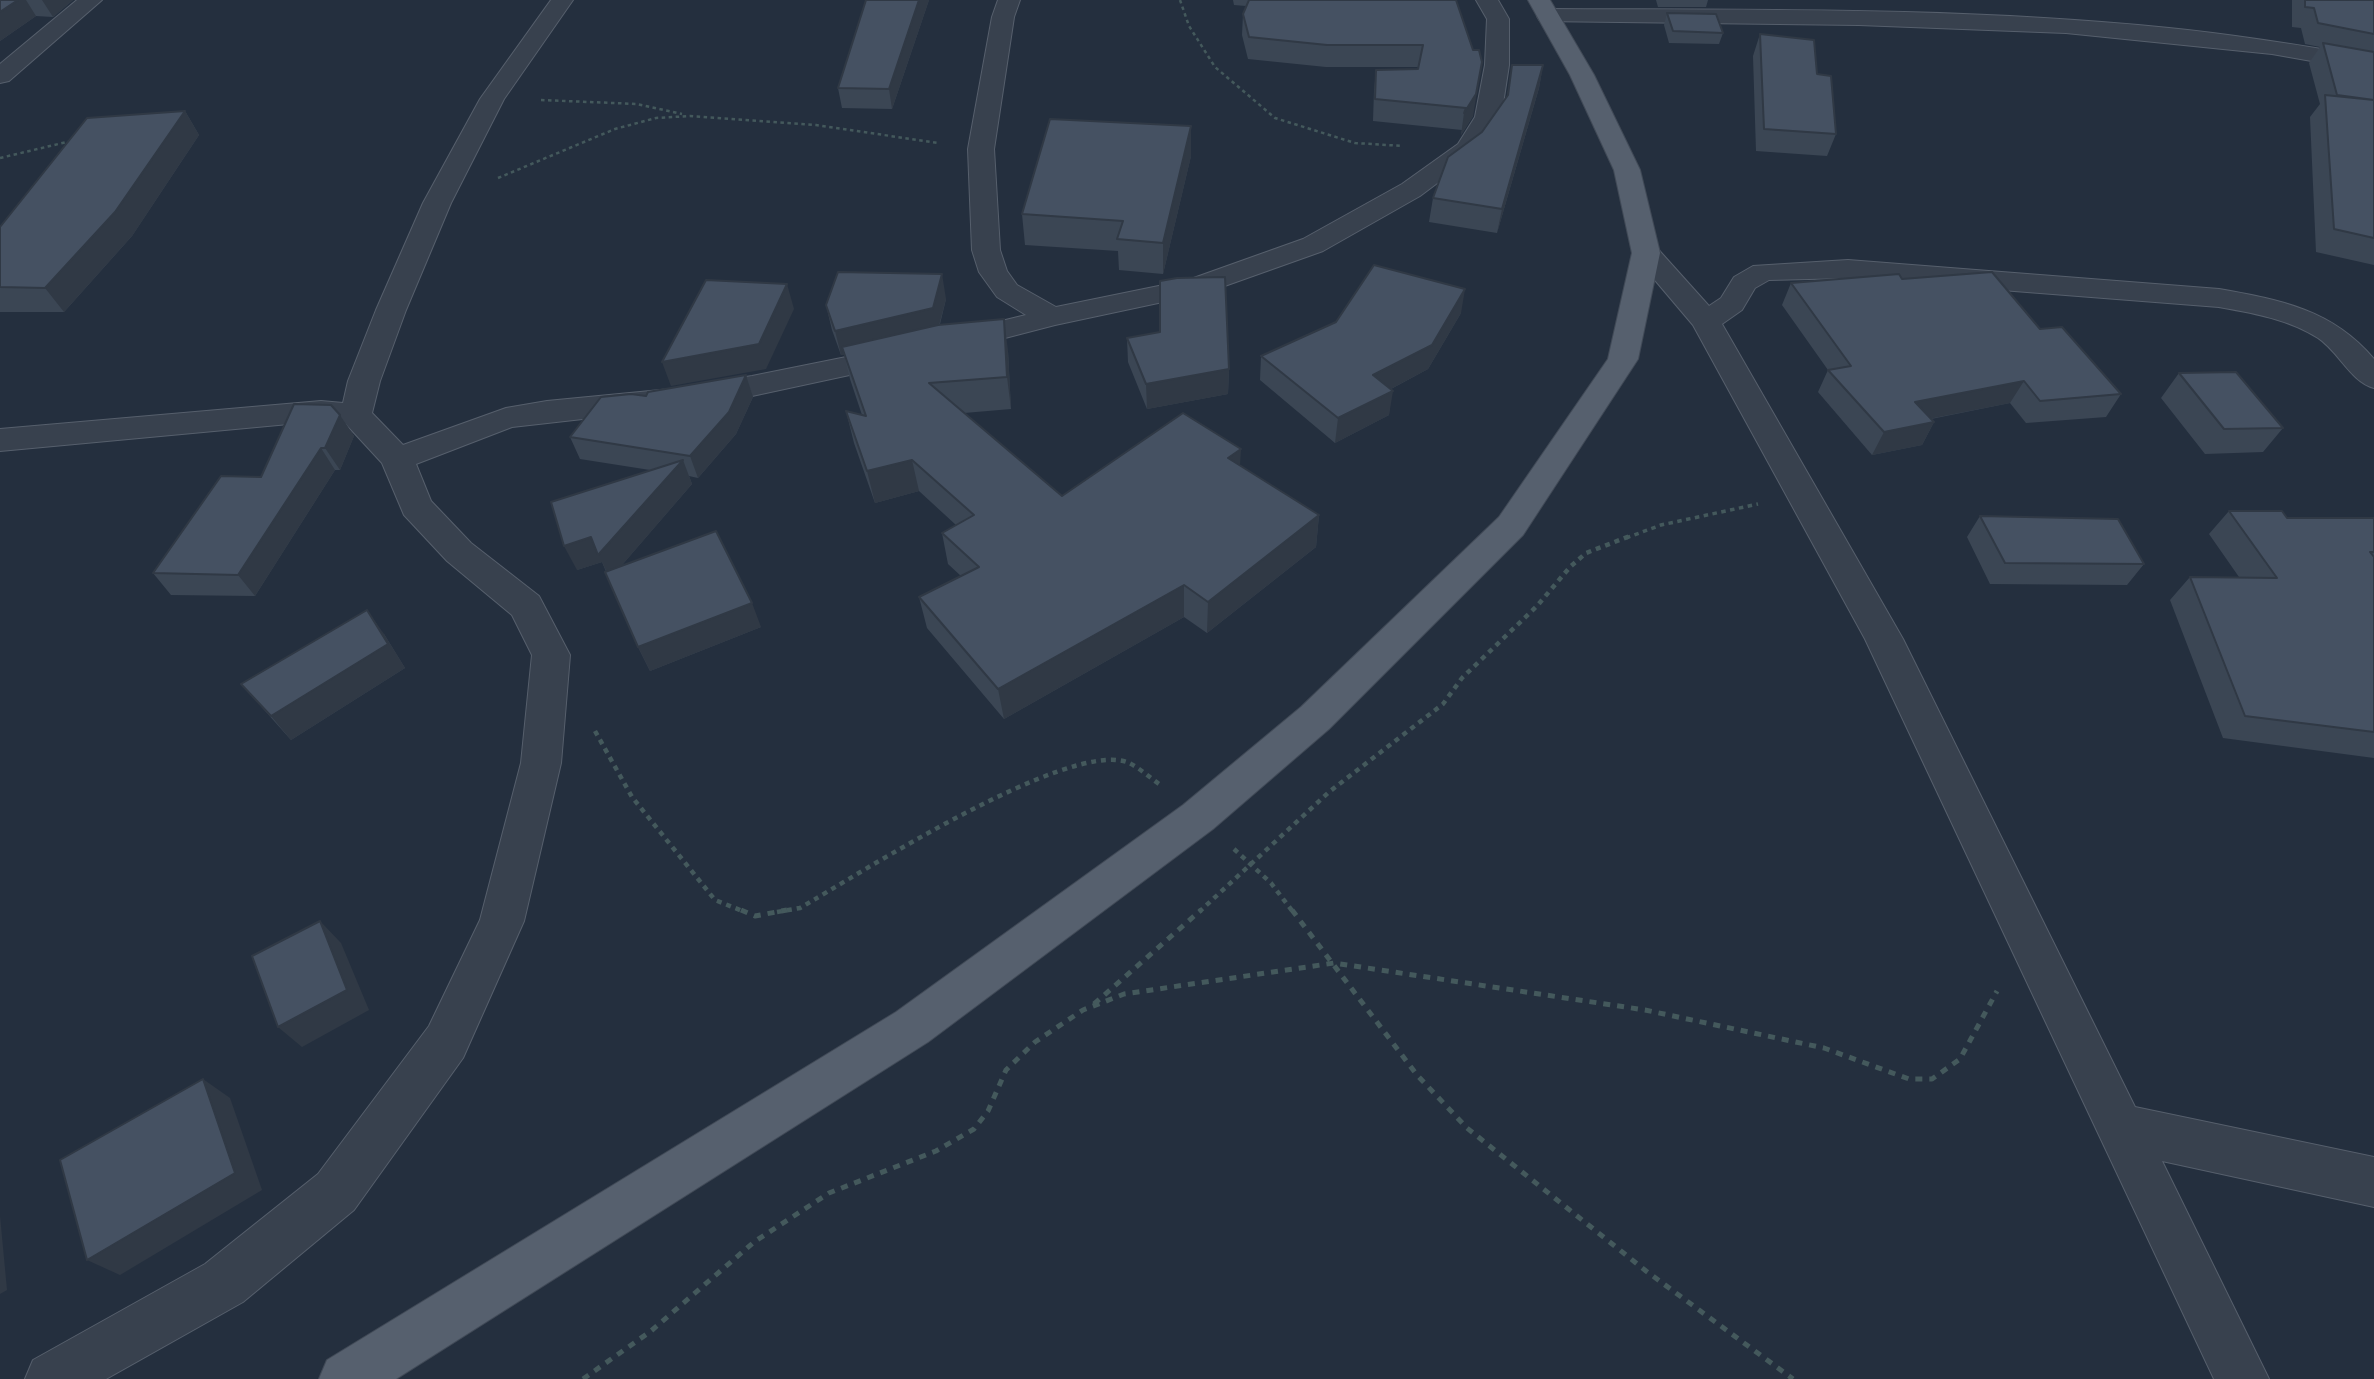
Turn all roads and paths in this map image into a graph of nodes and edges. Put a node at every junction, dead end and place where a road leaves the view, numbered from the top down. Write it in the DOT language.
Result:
graph roads {
  1 [pos="91,0"];
  2 [pos="562,0"];
  3 [pos="1009,0"];
  4 [pos="1180,0"];
  5 [pos="1487,0"];
  6 [pos="1543,8"];
  7 [pos="2374,65"];
  8 [pos="0,76"];
  9 [pos="492,99"];
  10 [pos="690,116"];
  11 [pos="78,141"];
  12 [pos="981,149"];
  13 [pos="1467,149"];
  14 [pos="0,158"];
  15 [pos="437,203"];
  16 [pos="1646,253"];
  17 [pos="1052,317"];
  18 [pos="1706,321"];
  19 [pos="2374,378"];
  20 [pos="356,415"];
  21 [pos="0,440"];
  22 [pos="397,459"];
  23 [pos="1802,490"];
  24 [pos="592,726"];
  25 [pos="1198,817"];
  26 [pos="1252,866"];
  27 [pos="2026,937"];
  28 [pos="1334,963"];
  29 [pos="1091,1007"];
  30 [pos="2123,1128"];
  31 [pos="2374,1182"];
  32 [pos="52,1379"];
  33 [pos="346,1379"];
  34 [pos="583,1379"];
  35 [pos="1793,1379"];
  36 [pos="2242,1379"];
  1 -- 8 [label="street"];
  2 -- 9 [label="street"];
  3 -- 12 [label="street"];
  4 -- 13 [label="path"];
  5 -- 13 [label="street"];
  6 -- 7 [label="street"];
  6 -- 16 [label="main road"];
  9 -- 10 [label="path"];
  9 -- 15 [label="street"];
  10 -- 12 [label="path"];
  10 -- 15 [label="path"];
  11 -- 14 [label="path"];
  12 -- 17 [label="street"];
  13 -- 17 [label="street"];
  15 -- 20 [label="street"];
  16 -- 18 [label="street"];
  16 -- 25 [label="main road"];
  17 -- 22 [label="street"];
  18 -- 19 [label="street"];
  18 -- 23 [label="street"];
  20 -- 21 [label="street"];
  20 -- 22 [label="street"];
  22 -- 32 [label="street"];
  23 -- 26 [label="path"];
  23 -- 27 [label="street"];
  24 -- 25 [label="path"];
  25 -- 26 [label="path"];
  25 -- 33 [label="main road"];
  26 -- 28 [label="path"];
  26 -- 29 [label="path"];
  27 -- 28 [label="path"];
  27 -- 30 [label="street"];
  28 -- 29 [label="path"];
  28 -- 35 [label="path"];
  29 -- 34 [label="path"];
  30 -- 31 [label="street"];
  30 -- 36 [label="street"];
}
